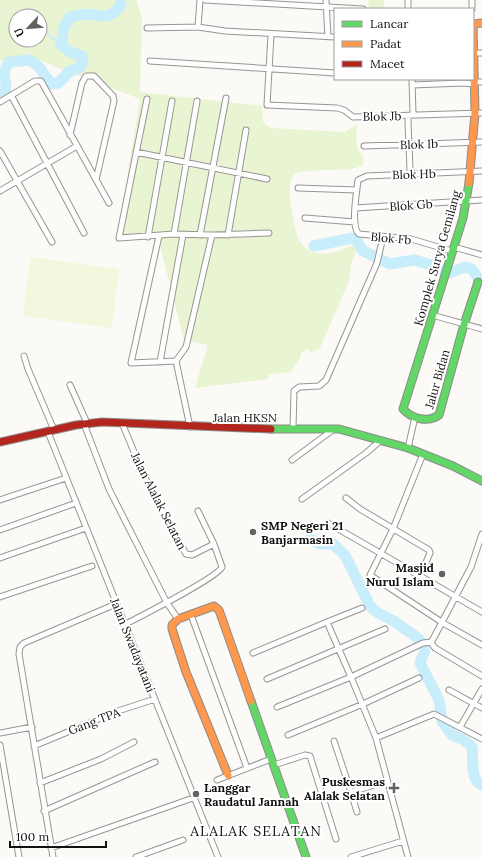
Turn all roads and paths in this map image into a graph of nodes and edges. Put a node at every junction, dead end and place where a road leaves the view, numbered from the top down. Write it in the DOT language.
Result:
graph roads {
  1 [pos="200,0"];
  2 [pos="206,0"];
  3 [pos="326,0"];
  4 [pos="327,7"];
  5 [pos="345,8"];
  6 [pos="198,27"];
  7 [pos="147,28"];
  8 [pos="271,35"];
  9 [pos="328,37"];
  10 [pos="334,37"];
  11 [pos="474,60"];
  12 [pos="150,61"];
  13 [pos="268,69"];
  14 [pos="334,73"];
  15 [pos="412,82"];
  16 [pos="477,83"];
  17 [pos="11,96"];
  18 [pos="226,98"];
  19 [pos="147,99"];
  20 [pos="172,101"];
  21 [pos="197,101"];
  22 [pos="0,102"];
  23 [pos="478,113"];
  24 [pos="410,115"];
  25 [pos="246,130"];
  26 [pos="70,135"];
  27 [pos="482,142"];
  28 [pos="474,143"];
  29 [pos="410,145"];
  30 [pos="76,146"];
  31 [pos="364,146"];
  32 [pos="0,151"];
  33 [pos="136,152"];
  34 [pos="162,158"];
  35 [pos="46,163"];
  36 [pos="186,163"];
  37 [pos="213,169"];
  38 [pos="482,171"];
  39 [pos="470,172"];
  40 [pos="238,173"];
  41 [pos="410,175"];
  42 [pos="267,179"];
  43 [pos="16,180"];
  44 [pos="96,180"];
  45 [pos="298,188"];
  46 [pos="357,190"];
  47 [pos="0,191"];
  48 [pos="482,200"];
  49 [pos="466,201"];
  50 [pos="109,203"];
  51 [pos="355,208"];
  52 [pos="305,218"];
  53 [pos="355,222"];
  54 [pos="84,233"];
  55 [pos="269,233"];
  56 [pos="174,234"];
  57 [pos="183,235"];
  58 [pos="200,235"];
  59 [pos="212,235"];
  60 [pos="228,235"];
  61 [pos="159,236"];
  62 [pos="148,237"];
  63 [pos="383,237"];
  64 [pos="52,242"];
  65 [pos="453,249"];
  66 [pos="482,256"];
  67 [pos="478,282"];
  68 [pos="432,315"];
  69 [pos="465,324"];
  70 [pos="482,329"];
  71 [pos="24,356"];
  72 [pos="176,361"];
  73 [pos="160,362"];
  74 [pos="70,385"];
  75 [pos="415,417"];
  76 [pos="85,423"];
  77 [pos="122,423"];
  78 [pos="190,427"];
  79 [pos="293,428"];
  80 [pos="335,429"];
  81 [pos="51,431"];
  82 [pos="380,441"];
  83 [pos="0,442"];
  84 [pos="408,448"];
  85 [pos="423,454"];
  86 [pos="292,460"];
  87 [pos="66,478"];
  88 [pos="482,481"];
  89 [pos="346,498"];
  90 [pos="0,500"];
  91 [pos="302,500"];
  92 [pos="76,503"];
  93 [pos="198,512"];
  94 [pos="328,523"];
  95 [pos="86,528"];
  96 [pos="392,529"];
  97 [pos="0,530"];
  98 [pos="482,534"];
  99 [pos="214,544"];
  100 [pos="479,550"];
  101 [pos="380,554"];
  102 [pos="0,558"];
  103 [pos="92,566"];
  104 [pos="420,576"];
  105 [pos="0,597"];
  106 [pos="456,597"];
  107 [pos="167,602"];
  108 [pos="116,604"];
  109 [pos="362,608"];
  110 [pos="482,612"];
  111 [pos="191,615"];
  112 [pos="178,619"];
  113 [pos="327,622"];
  114 [pos="443,623"];
  115 [pos="124,625"];
  116 [pos="385,629"];
  117 [pos="431,643"];
  118 [pos="482,645"];
  119 [pos="339,649"];
  120 [pos="253,653"];
  121 [pos="482,676"];
  122 [pos="352,677"];
  123 [pos="419,678"];
  124 [pos="267,679"];
  125 [pos="482,689"];
  126 [pos="449,690"];
  127 [pos="155,699"];
  128 [pos="363,704"];
  129 [pos="474,704"];
  130 [pos="277,707"];
  131 [pos="482,708"];
  132 [pos="32,727"];
  133 [pos="460,727"];
  134 [pos="0,733"];
  135 [pos="288,735"];
  136 [pos="376,738"];
  137 [pos="482,739"];
  138 [pos="334,741"];
  139 [pos="134,742"];
  140 [pos="0,745"];
  141 [pos="34,746"];
  142 [pos="155,762"];
  143 [pos="273,762"];
  144 [pos="247,768"];
  145 [pos="228,775"];
  146 [pos="217,780"];
  147 [pos="387,781"];
  148 [pos="40,783"];
  149 [pos="351,792"];
  150 [pos="193,798"];
  151 [pos="44,812"];
  152 [pos="357,812"];
  153 [pos="336,839"];
  154 [pos="183,840"];
  155 [pos="403,841"];
  156 [pos="51,848"];
  157 [pos="19,857"];
  158 [pos="53,857"];
  159 [pos="136,857"];
  160 [pos="218,857"];
  161 [pos="306,857"];
  162 [pos="351,857"];
  163 [pos="408,857"];
  1 -- 6 [label="street"];
  2 -- 4 [label="street"];
  3 -- 4 [label="street"];
  4 -- 5 [label="street"];
  4 -- 9 [label="street"];
  6 -- 7 [label="street"];
  6 -- 8 [label="street"];
  8 -- 9 [label="street"];
  8 -- 13 [label="street"];
  9 -- 10 [label="street"];
  11 -- 16 [label="street, Komplek Surya Gemilang"];
  12 -- 13 [label="street"];
  13 -- 14 [label="street"];
  13 -- 24 [label="street, Blok Jb"];
  15 -- 16 [label="street"];
  15 -- 24 [label="street"];
  16 -- 23 [label="street, Komplek Surya Gemilang"];
  17 -- 22 [label="street"];
  17 -- 26 [label="street"];
  17 -- 35 [label="street"];
  18 -- 37 [label="street"];
  19 -- 33 [label="street"];
  20 -- 34 [label="street"];
  21 -- 36 [label="street"];
  23 -- 24 [label="street, Blok Jb"];
  23 -- 28 [label="street, Komplek Surya Gemilang"];
  24 -- 29 [label="street"];
  25 -- 40 [label="street"];
  26 -- 30 [label="street"];
  26 -- 44 [label="street"];
  27 -- 28 [label="street, Blok Ib"];
  28 -- 29 [label="street, Blok Ib"];
  28 -- 39 [label="street, Komplek Surya Gemilang"];
  29 -- 31 [label="street, Blok Ib"];
  29 -- 41 [label="street"];
  30 -- 35 [label="street"];
  30 -- 44 [label="street"];
  32 -- 43 [label="street"];
  33 -- 34 [label="street"];
  33 -- 62 [label="street"];
  34 -- 36 [label="street"];
  34 -- 62 [label="street"];
  35 -- 43 [label="street"];
  35 -- 54 [label="street"];
  36 -- 37 [label="street"];
  36 -- 56 [label="street"];
  37 -- 40 [label="street"];
  37 -- 58 [label="street"];
  38 -- 39 [label="street, Blok Hb"];
  39 -- 41 [label="street, Blok Hb"];
  39 -- 49 [label="street, Komplek Surya Gemilang"];
  40 -- 42 [label="street"];
  40 -- 60 [label="street"];
  41 -- 46 [label="street, Blok Hb"];
  43 -- 47 [label="street"];
  43 -- 64 [label="street"];
  44 -- 50 [label="street"];
  45 -- 46 [label="street"];
  46 -- 51 [label="street"];
  48 -- 49 [label="street, Blok Gb"];
  49 -- 51 [label="street, Blok Gb"];
  49 -- 65 [label="street, Komplek Surya Gemilang"];
  51 -- 53 [label="street"];
  52 -- 53 [label="street"];
  53 -- 63 [label="street, Blok Fb"];
  55 -- 60 [label="street"];
  56 -- 57 [label="street"];
  56 -- 61 [label="street"];
  57 -- 58 [label="street"];
  57 -- 73 [label="street"];
  58 -- 59 [label="street"];
  59 -- 60 [label="street"];
  59 -- 72 [label="street"];
  61 -- 62 [label="street"];
  61 -- 73 [label="street"];
  63 -- 65 [label="street, Blok Fb"];
  63 -- 79 [label="street"];
  65 -- 66 [label="street, Blok Fb"];
  65 -- 68 [label="street, Komplek Surya Gemilang"];
  67 -- 69 [label="street, Jalur Bidan"];
  68 -- 69 [label="street"];
  68 -- 75 [label="street, Komplek Surya Gemilang"];
  69 -- 70 [label="street"];
  69 -- 75 [label="street, Jalur Bidan"];
  71 -- 81 [label="street, Jalan Swadayatani"];
  72 -- 73 [label="street"];
  72 -- 78 [label="street"];
  74 -- 76 [label="street"];
  75 -- 84 [label="street"];
  76 -- 77 [label="street, Jalan HKSN"];
  76 -- 81 [label="street, Jalan HKSN"];
  76 -- 107 [label="street"];
  77 -- 78 [label="street, Jalan HKSN"];
  77 -- 99 [label="street, Jalan Alalak Selatan"];
  78 -- 79 [label="street, Jalan HKSN"];
  79 -- 80 [label="street, Jalan HKSN"];
  80 -- 82 [label="street, Jalan HKSN"];
  80 -- 86 [label="street"];
  81 -- 83 [label="street, Jalan HKSN"];
  81 -- 87 [label="street, Jalan Swadayatani"];
  82 -- 84 [label="street, Jalan HKSN"];
  82 -- 91 [label="street"];
  84 -- 85 [label="street, Jalan HKSN"];
  85 -- 88 [label="street, Jalan HKSN"];
  85 -- 96 [label="street"];
  87 -- 90 [label="street"];
  87 -- 92 [label="street, Jalan Swadayatani"];
  89 -- 96 [label="street"];
  92 -- 95 [label="street, Jalan Swadayatani"];
  92 -- 97 [label="street"];
  93 -- 99 [label="street"];
  94 -- 101 [label="street"];
  95 -- 102 [label="street"];
  95 -- 108 [label="street, Jalan Swadayatani"];
  96 -- 101 [label="street"];
  96 -- 104 [label="street"];
  98 -- 100 [label="street"];
  99 -- 107 [label="street"];
  100 -- 106 [label="street"];
  101 -- 104 [label="street"];
  101 -- 114 [label="street"];
  103 -- 105 [label="street"];
  104 -- 106 [label="street"];
  106 -- 110 [label="street"];
  106 -- 114 [label="street"];
  107 -- 112 [label="street"];
  107 -- 115 [label="street"];
  108 -- 115 [label="street, Jalan Swadayatani"];
  108 -- 132 [label="street"];
  109 -- 113 [label="street"];
  111 -- 112 [label="street"];
  111 -- 143 [label="street"];
  111 -- 144 [label="street"];
  112 -- 145 [label="street"];
  113 -- 119 [label="street"];
  113 -- 120 [label="street"];
  114 -- 117 [label="street"];
  114 -- 118 [label="street"];
  115 -- 127 [label="street, Jalan Swadayatani"];
  116 -- 119 [label="street"];
  117 -- 121 [label="street"];
  117 -- 122 [label="street"];
  119 -- 122 [label="street"];
  119 -- 124 [label="street"];
  122 -- 128 [label="street"];
  122 -- 130 [label="street"];
  123 -- 128 [label="street"];
  125 -- 129 [label="street"];
  126 -- 129 [label="street"];
  127 -- 141 [label="street, Gang TPA"];
  127 -- 150 [label="street, Jalan Swadayatani"];
  128 -- 135 [label="street"];
  128 -- 136 [label="street"];
  129 -- 131 [label="street"];
  129 -- 133 [label="street"];
  132 -- 134 [label="street"];
  132 -- 141 [label="street"];
  133 -- 136 [label="street"];
  133 -- 137 [label="street"];
  136 -- 147 [label="street"];
  138 -- 149 [label="street"];
  139 -- 148 [label="street"];
  140 -- 157 [label="street"];
  141 -- 148 [label="street"];
  142 -- 151 [label="street"];
  143 -- 144 [label="street"];
  143 -- 153 [label="street"];
  143 -- 161 [label="street"];
  144 -- 145 [label="street"];
  145 -- 146 [label="street"];
  147 -- 149 [label="street"];
  147 -- 155 [label="street"];
  148 -- 151 [label="street"];
  149 -- 152 [label="street"];
  150 -- 156 [label="street"];
  150 -- 160 [label="street, Jalan Swadayatani"];
  151 -- 156 [label="street"];
  154 -- 159 [label="street"];
  155 -- 162 [label="street"];
  155 -- 163 [label="street"];
  156 -- 158 [label="street"];
}
